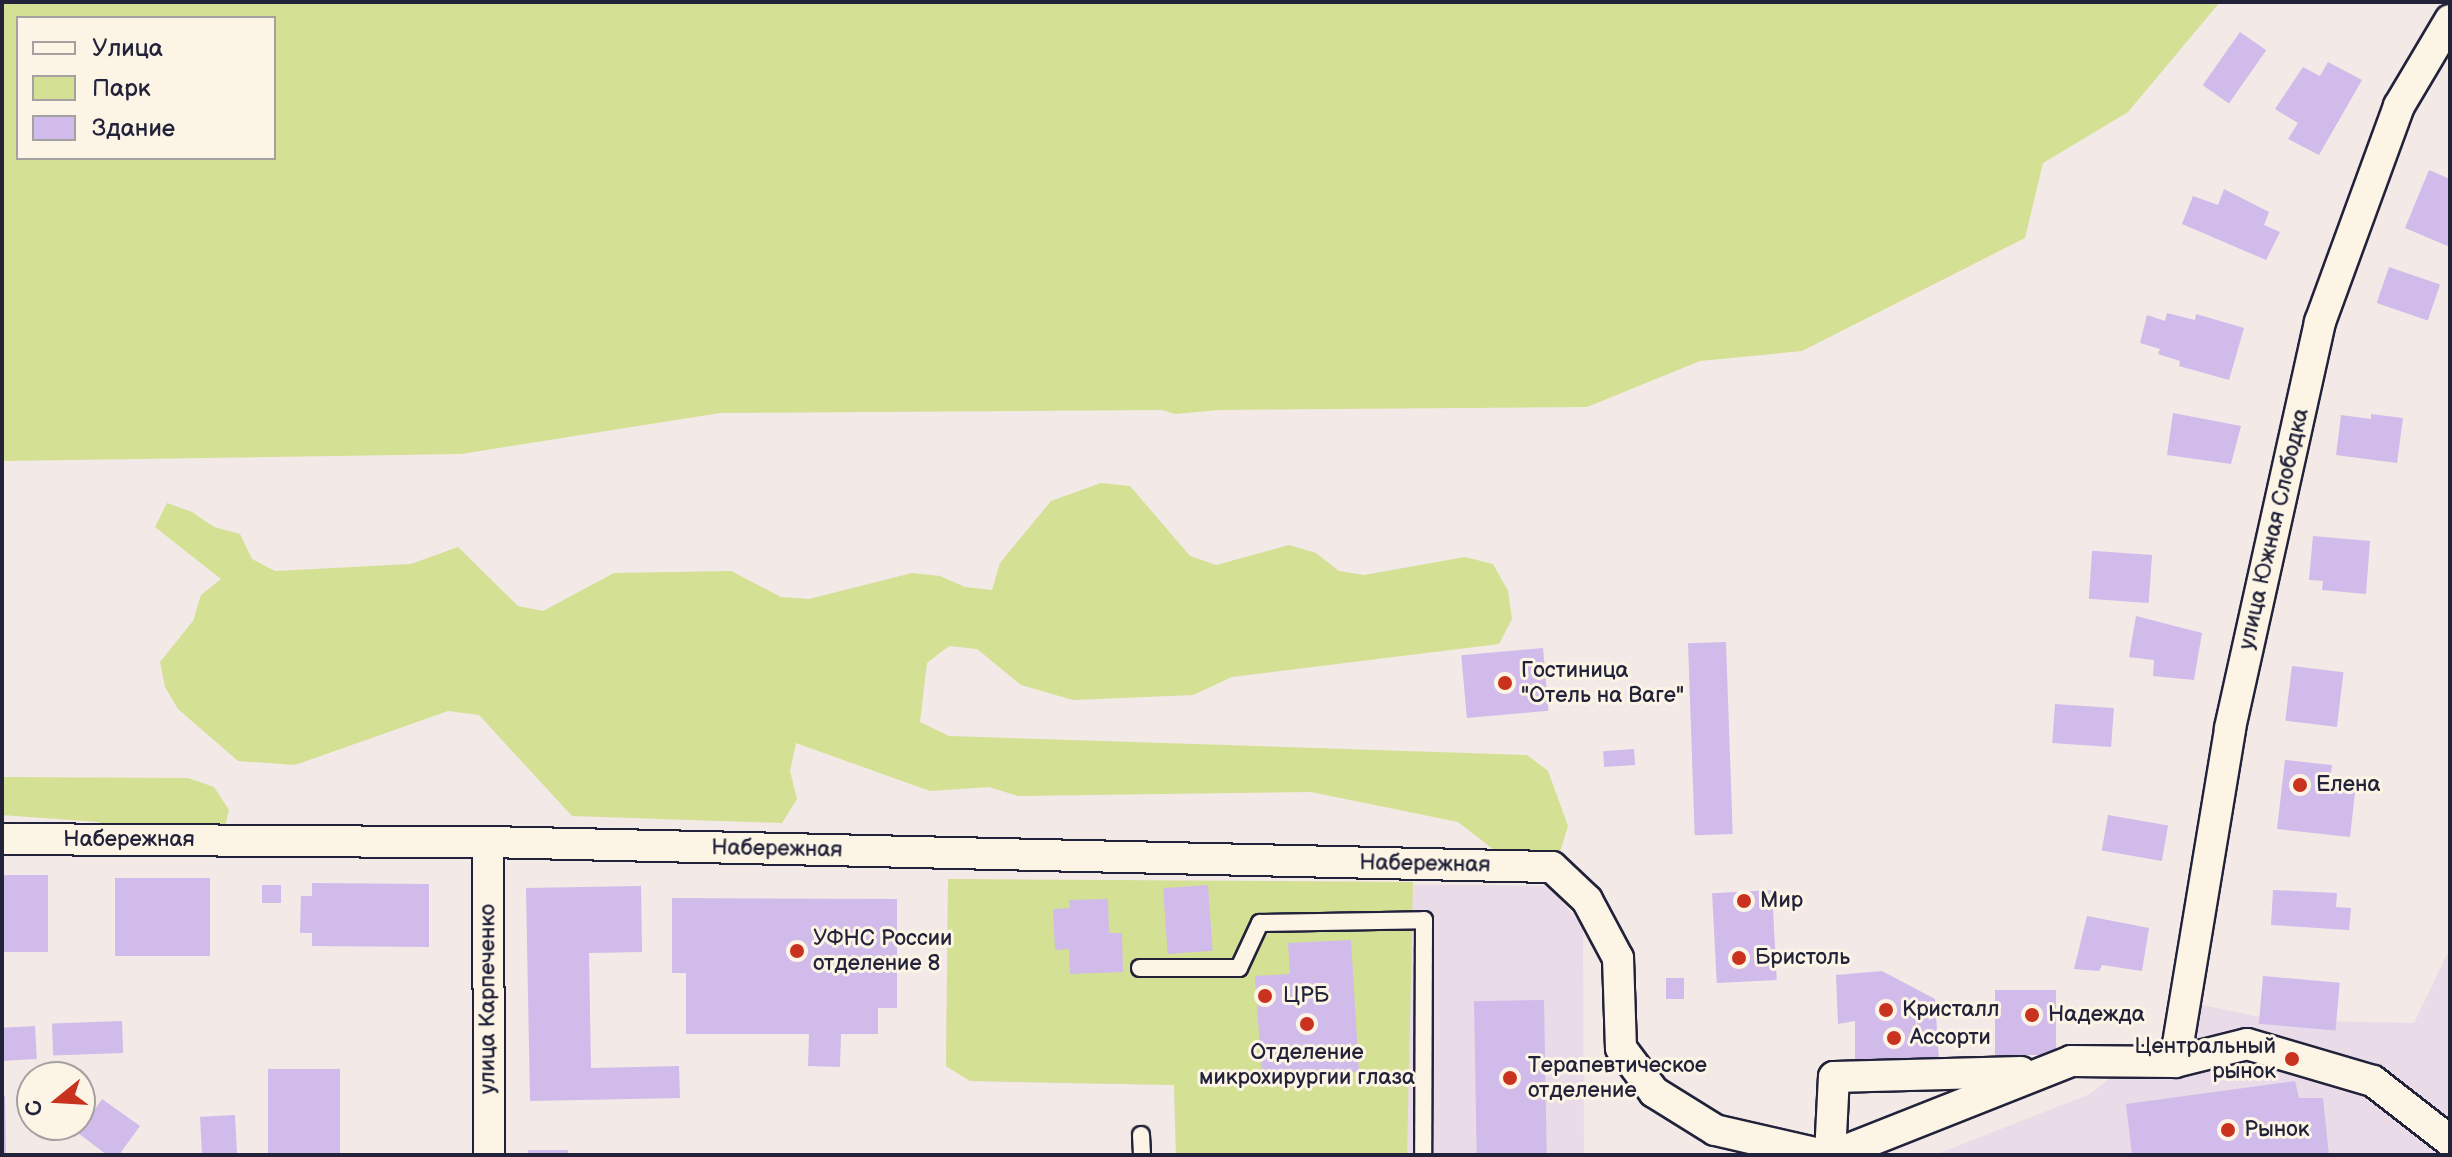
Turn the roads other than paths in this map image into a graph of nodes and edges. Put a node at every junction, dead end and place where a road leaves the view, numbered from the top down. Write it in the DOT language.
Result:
graph roads {
  1 [pos="2450,20"];
  2 [pos="2,839"];
  3 [pos="488,842"];
  4 [pos="1140,968"];
  5 [pos="2175,1062"];
  6 [pos="2043,1072"];
  7 [pos="1141,1135"];
  8 [pos="2450,1141"];
  9 [pos="489,1155"];
  10 [pos="1142,1155"];
  11 [pos="1423,1155"];
  12 [pos="1823,1155"];
  13 [pos="1832,1155"];
  1 -- 5 [label="street, улица Южная Слободка"];
  2 -- 3 [label="street, Набережная"];
  3 -- 9 [label="street, улица Карпеченко"];
  3 -- 12 [label="street, Набережная"];
  4 -- 11 [label="lane"];
  5 -- 6 [label="street"];
  5 -- 8 [label="street"];
  6 -- 13 [label="street"];
  6 -- 13 [label="street"];
  7 -- 10 [label="lane"];
}
